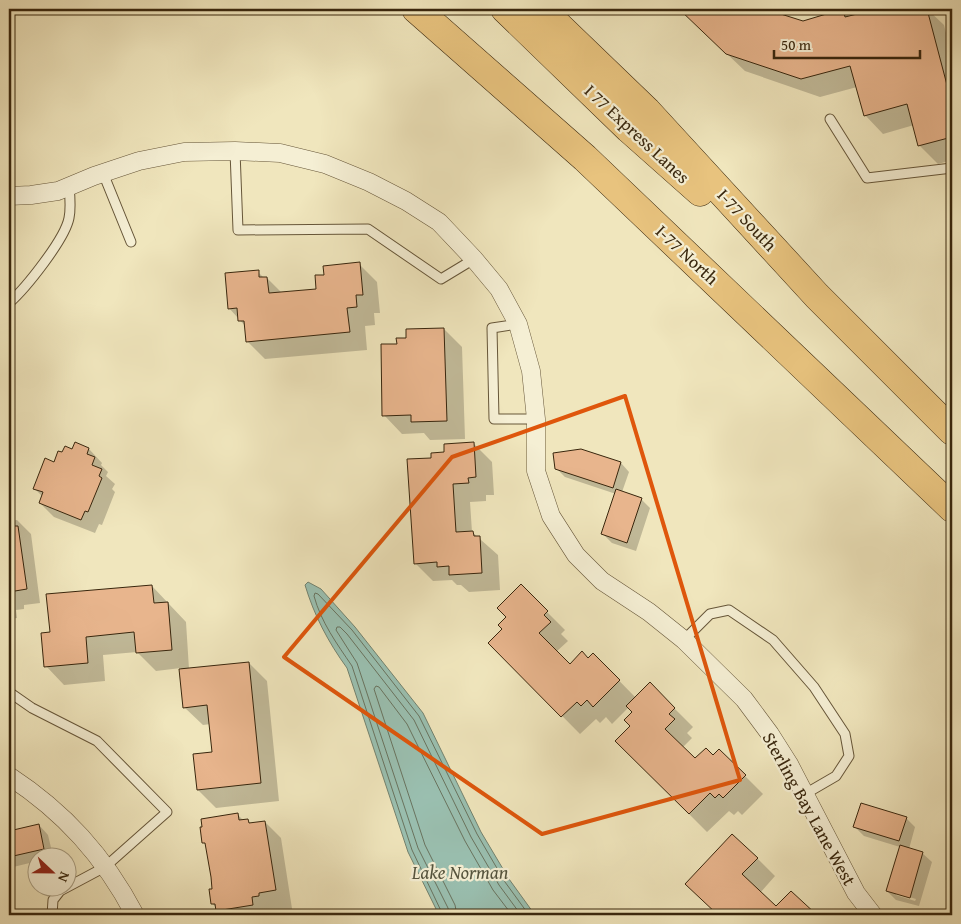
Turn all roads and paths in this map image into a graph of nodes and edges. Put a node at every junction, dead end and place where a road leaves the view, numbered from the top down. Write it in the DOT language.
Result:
graph roads {
  1 [pos="416,9"];
  2 [pos="443,9"];
  3 [pos="505,9"];
  4 [pos="541,9"];
  5 [pos="830,120"];
  6 [pos="235,151"];
  7 [pos="585,158"];
  8 [pos="952,168"];
  9 [pos="103,173"];
  10 [pos="69,186"];
  11 [pos="9,196"];
  12 [pos="131,242"];
  13 [pos="474,259"];
  14 [pos="817,296"];
  15 [pos="9,304"];
  16 [pos="518,324"];
  17 [pos="536,419"];
  18 [pos="952,431"];
  19 [pos="952,508"];
  20 [pos="684,640"];
  21 [pos="9,692"];
  22 [pos="9,776"];
  23 [pos="805,794"];
  24 [pos="105,867"];
  25 [pos="52,915"];
  26 [pos="135,915"];
  27 [pos="873,915"];
  1 -- 7 [label="highway, I-77 North"];
  2 -- 7 [label="highway"];
  3 -- 14 [label="highway, I 77 Express Lanes"];
  4 -- 14 [label="highway, I-77 South"];
  5 -- 8 [label="lane"];
  6 -- 9 [label="street, Sterling Bay Lane West"];
  6 -- 13 [label="street, Sterling Bay Lane West"];
  6 -- 13 [label="lane"];
  7 -- 19 [label="highway, I-77 North"];
  9 -- 10 [label="street, Sterling Bay Lane West"];
  9 -- 12 [label="lane"];
  10 -- 11 [label="street, Sterling Bay Lane West"];
  10 -- 15 [label="lane"];
  13 -- 16 [label="street, Sterling Bay Lane West"];
  14 -- 18 [label="highway, I-77 South"];
  16 -- 17 [label="street, Sterling Bay Lane West"];
  16 -- 17 [label="lane"];
  17 -- 20 [label="street, Sterling Bay Lane West"];
  20 -- 23 [label="street, Sterling Bay Lane West"];
  20 -- 23 [label="lane"];
  21 -- 24 [label="lane"];
  22 -- 24 [label="street"];
  23 -- 27 [label="street, Sterling Bay Lane West"];
  24 -- 25 [label="lane"];
  24 -- 26 [label="street"];
}
